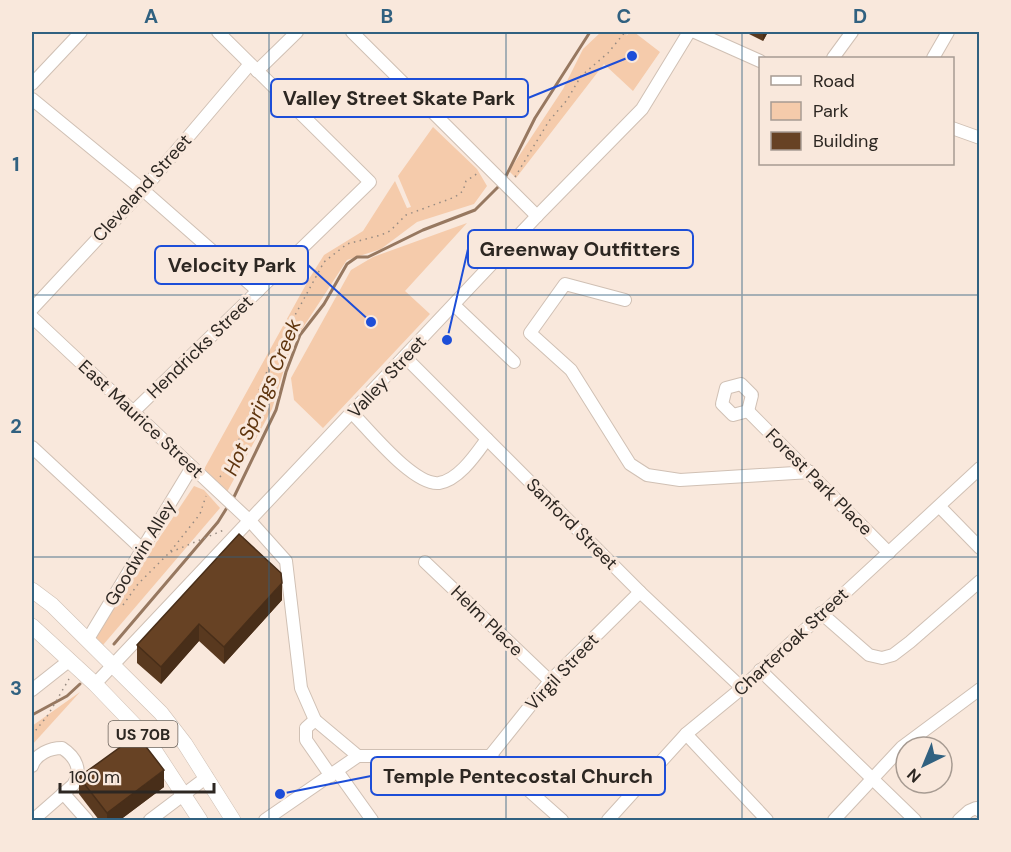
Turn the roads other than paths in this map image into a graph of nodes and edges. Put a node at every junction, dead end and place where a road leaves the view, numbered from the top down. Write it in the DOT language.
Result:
graph roads {
  1 [pos="81,32"];
  2 [pos="218,32"];
  3 [pos="297,32"];
  4 [pos="352,32"];
  5 [pos="689,32"];
  6 [pos="696,32"];
  7 [pos="852,32"];
  8 [pos="948,32"];
  9 [pos="834,57"];
  10 [pos="934,57"];
  11 [pos="759,61"];
  12 [pos="254,67"];
  13 [pos="32,84"];
  14 [pos="32,99"];
  15 [pos="954,129"];
  16 [pos="980,138"];
  17 [pos="143,190"];
  18 [pos="537,216"];
  19 [pos="258,291"];
  20 [pos="625,300"];
  21 [pos="454,305"];
  22 [pos="32,309"];
  23 [pos="32,317"];
  24 [pos="405,357"];
  25 [pos="514,362"];
  26 [pos="748,411"];
  27 [pos="133,412"];
  28 [pos="353,414"];
  29 [pos="487,439"];
  30 [pos="32,447"];
  31 [pos="192,467"];
  32 [pos="980,468"];
  33 [pos="811,472"];
  34 [pos="940,507"];
  35 [pos="251,522"];
  36 [pos="980,548"];
  37 [pos="142,549"];
  38 [pos="889,553"];
  39 [pos="425,562"];
  40 [pos="980,581"];
  41 [pos="32,590"];
  42 [pos="640,592"];
  43 [pos="821,613"];
  44 [pos="32,626"];
  45 [pos="88,639"];
  46 [pos="73,663"];
  47 [pos="114,664"];
  48 [pos="760,670"];
  49 [pos="549,681"];
  50 [pos="95,684"];
  51 [pos="742,688"];
  52 [pos="32,690"];
  53 [pos="978,692"];
  54 [pos="315,720"];
  55 [pos="686,735"];
  56 [pos="358,756"];
  57 [pos="490,756"];
  58 [pos="32,766"];
  59 [pos="334,773"];
  60 [pos="207,777"];
  61 [pos="871,778"];
  62 [pos="63,793"];
  63 [pos="183,793"];
  64 [pos="980,811"];
  65 [pos="33,820"];
  66 [pos="87,820"];
  67 [pos="150,820"];
  68 [pos="200,820"];
  69 [pos="233,820"];
  70 [pos="265,820"];
  71 [pos="372,820"];
  72 [pos="562,820"];
  73 [pos="608,820"];
  74 [pos="767,820"];
  75 [pos="834,820"];
  76 [pos="915,820"];
  77 [pos="959,820"];
  1 -- 13 [label="street"];
  2 -- 12 [label="street"];
  3 -- 12 [label="street, Cleveland Street"];
  4 -- 18 [label="street"];
  5 -- 18 [label="street, Valley Street"];
  6 -- 11 [label="street"];
  7 -- 9 [label="street"];
  8 -- 10 [label="street"];
  12 -- 17 [label="street, Cleveland Street"];
  12 -- 19 [label="street, Hendricks Street"];
  14 -- 17 [label="street"];
  15 -- 16 [label="street"];
  17 -- 19 [label="street"];
  17 -- 22 [label="street, Cleveland Street"];
  18 -- 21 [label="street, Valley Street"];
  19 -- 27 [label="street, Hendricks Street"];
  20 -- 33 [label="street"];
  21 -- 24 [label="street, Valley Street"];
  21 -- 25 [label="street"];
  23 -- 27 [label="street, East Maurice Street"];
  24 -- 28 [label="street, Valley Street"];
  24 -- 29 [label="street, Sanford Street"];
  26 -- 33 [label="street, Forest Park Place"];
  27 -- 31 [label="street, East Maurice Street"];
  28 -- 29 [label="street"];
  28 -- 35 [label="street, Valley Street"];
  29 -- 42 [label="street, Sanford Street"];
  30 -- 37 [label="street"];
  31 -- 35 [label="street, East Maurice Street"];
  31 -- 37 [label="street, Goodwin Alley"];
  32 -- 34 [label="street, Charteroak Street"];
  33 -- 38 [label="street, Forest Park Place"];
  34 -- 36 [label="street"];
  34 -- 38 [label="street, Charteroak Street"];
  35 -- 47 [label="street, Valley Street"];
  35 -- 54 [label="street, East Maurice Street"];
  37 -- 45 [label="street, Goodwin Alley"];
  38 -- 43 [label="street, Charteroak Street"];
  39 -- 49 [label="street, Helm Place"];
  40 -- 43 [label="street"];
  41 -- 45 [label="main road, US 70B"];
  42 -- 49 [label="street, Virgil Street"];
  42 -- 51 [label="street, Sanford Street"];
  43 -- 48 [label="street, Charteroak Street"];
  44 -- 46 [label="main road, US 70B"];
  45 -- 47 [label="main road, US 70B"];
  46 -- 50 [label="main road, US 70B"];
  46 -- 52 [label="street"];
  47 -- 50 [label="street, Valley Street"];
  47 -- 60 [label="main road, US 70B"];
  48 -- 51 [label="street, Charteroak Street"];
  48 -- 61 [label="street"];
  49 -- 57 [label="street, Virgil Street"];
  50 -- 63 [label="main road, US 70B"];
  51 -- 55 [label="street, Charteroak Street"];
  53 -- 61 [label="street"];
  54 -- 56 [label="street"];
  54 -- 59 [label="street"];
  55 -- 73 [label="street, Charteroak Street"];
  55 -- 74 [label="street"];
  56 -- 57 [label="street"];
  56 -- 59 [label="street"];
  57 -- 72 [label="street"];
  58 -- 62 [label="street"];
  59 -- 70 [label="street"];
  59 -- 71 [label="street"];
  60 -- 63 [label="street"];
  60 -- 69 [label="main road, US 70B"];
  61 -- 75 [label="street"];
  61 -- 76 [label="street"];
  62 -- 65 [label="street"];
  62 -- 66 [label="street"];
  63 -- 67 [label="street"];
  63 -- 68 [label="main road, US 70B"];
  64 -- 77 [label="street"];
}
